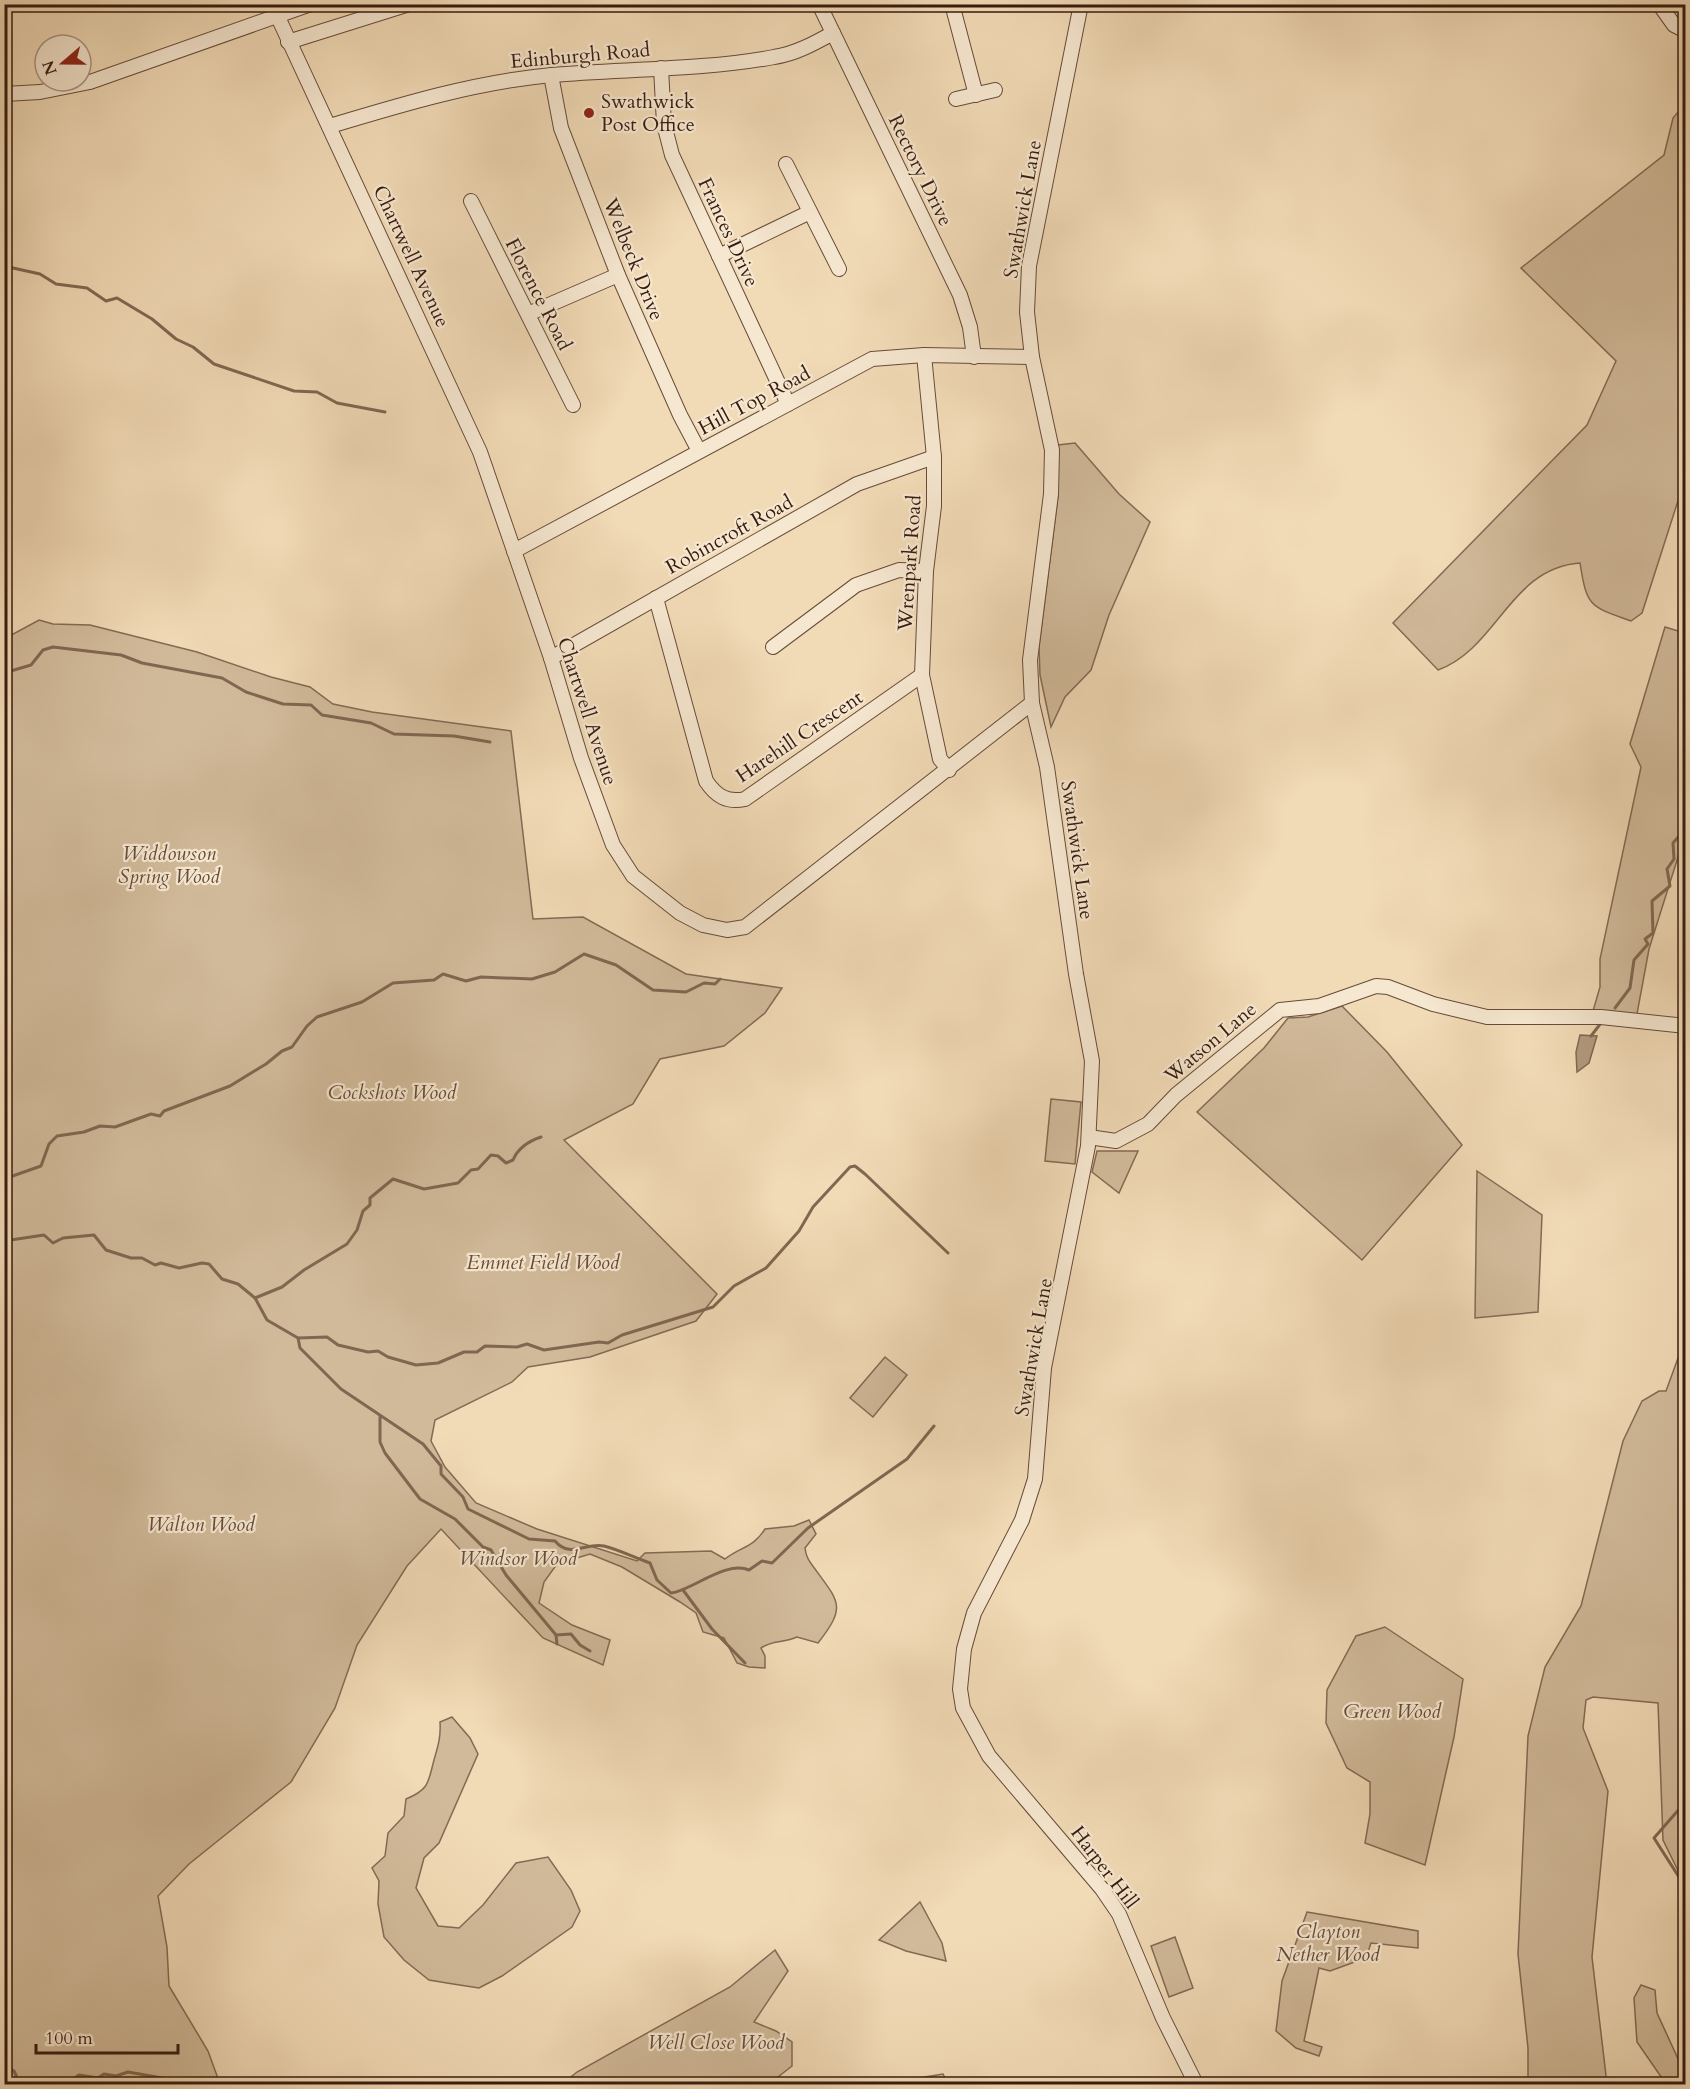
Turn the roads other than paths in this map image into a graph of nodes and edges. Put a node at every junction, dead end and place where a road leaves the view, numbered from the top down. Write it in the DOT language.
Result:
graph roads {
  1 [pos="311,4"];
  2 [pos="410,4"];
  3 [pos="819,4"];
  4 [pos="952,4"];
  5 [pos="1081,4"];
  6 [pos="1659,4"];
  7 [pos="277,15"];
  8 [pos="1686,31"];
  9 [pos="833,33"];
  10 [pos="288,42"];
  11 [pos="661,69"];
  12 [pos="551,75"];
  13 [pos="995,90"];
  14 [pos="4,94"];
  15 [pos="976,94"];
  16 [pos="956,99"];
  17 [pos="330,126"];
  18 [pos="786,164"];
  19 [pos="471,201"];
  20 [pos="810,212"];
  21 [pos="719,256"];
  22 [pos="839,269"];
  23 [pos="618,275"];
  24 [pos="528,314"];
  25 [pos="924,355"];
  26 [pos="974,357"];
  27 [pos="1032,357"];
  28 [pos="788,404"];
  29 [pos="573,405"];
  30 [pos="699,452"];
  31 [pos="934,457"];
  32 [pos="514,550"];
  33 [pos="926,571"];
  34 [pos="656,598"];
  35 [pos="773,647"];
  36 [pos="551,658"];
  37 [pos="922,675"];
  38 [pos="1032,703"];
  39 [pos="949,770"];
  40 [pos="1686,1026"];
  41 [pos="1089,1137"];
  42 [pos="960,1689"];
  43 [pos="1196,2085"];
  1 -- 7 [label="street"];
  2 -- 10 [label="street"];
  3 -- 9 [label="street, Rectory Drive"];
  4 -- 15 [label="street"];
  5 -- 27 [label="street, Swathwick Lane"];
  6 -- 8 [label="street"];
  7 -- 10 [label="street, Chartwell Avenue"];
  7 -- 14 [label="street"];
  9 -- 11 [label="street, Edinburgh Road"];
  9 -- 26 [label="street, Rectory Drive"];
  10 -- 17 [label="street, Chartwell Avenue"];
  11 -- 12 [label="street, Edinburgh Road"];
  11 -- 21 [label="street, Frances Drive"];
  12 -- 17 [label="street, Edinburgh Road"];
  12 -- 23 [label="street, Welbeck Drive"];
  13 -- 15 [label="street"];
  15 -- 16 [label="street"];
  17 -- 32 [label="street, Chartwell Avenue"];
  18 -- 20 [label="street"];
  19 -- 24 [label="street, Florence Road"];
  20 -- 21 [label="street"];
  20 -- 22 [label="street"];
  21 -- 28 [label="street, Frances Drive"];
  23 -- 24 [label="street"];
  23 -- 30 [label="street, Welbeck Drive"];
  24 -- 29 [label="street, Florence Road"];
  25 -- 26 [label="street, Hill Top Road"];
  25 -- 28 [label="street, Hill Top Road"];
  25 -- 31 [label="street, Wrenpark Road"];
  26 -- 27 [label="street, Hill Top Road"];
  27 -- 38 [label="street, Swathwick Lane"];
  28 -- 30 [label="street, Hill Top Road"];
  30 -- 32 [label="street, Hill Top Road"];
  31 -- 33 [label="street, Wrenpark Road"];
  31 -- 34 [label="street, Robincroft Road"];
  32 -- 36 [label="street, Chartwell Avenue"];
  33 -- 35 [label="street"];
  33 -- 37 [label="street, Wrenpark Road"];
  34 -- 36 [label="street, Robincroft Road"];
  34 -- 37 [label="street, Harehill Crescent"];
  36 -- 39 [label="street, Chartwell Avenue"];
  37 -- 39 [label="street, Wrenpark Road"];
  38 -- 39 [label="street, Chartwell Avenue"];
  38 -- 41 [label="street, Swathwick Lane"];
  40 -- 41 [label="street, Watson Lane"];
  41 -- 42 [label="street, Swathwick Lane"];
  42 -- 43 [label="street, Harper Hill"];
}
